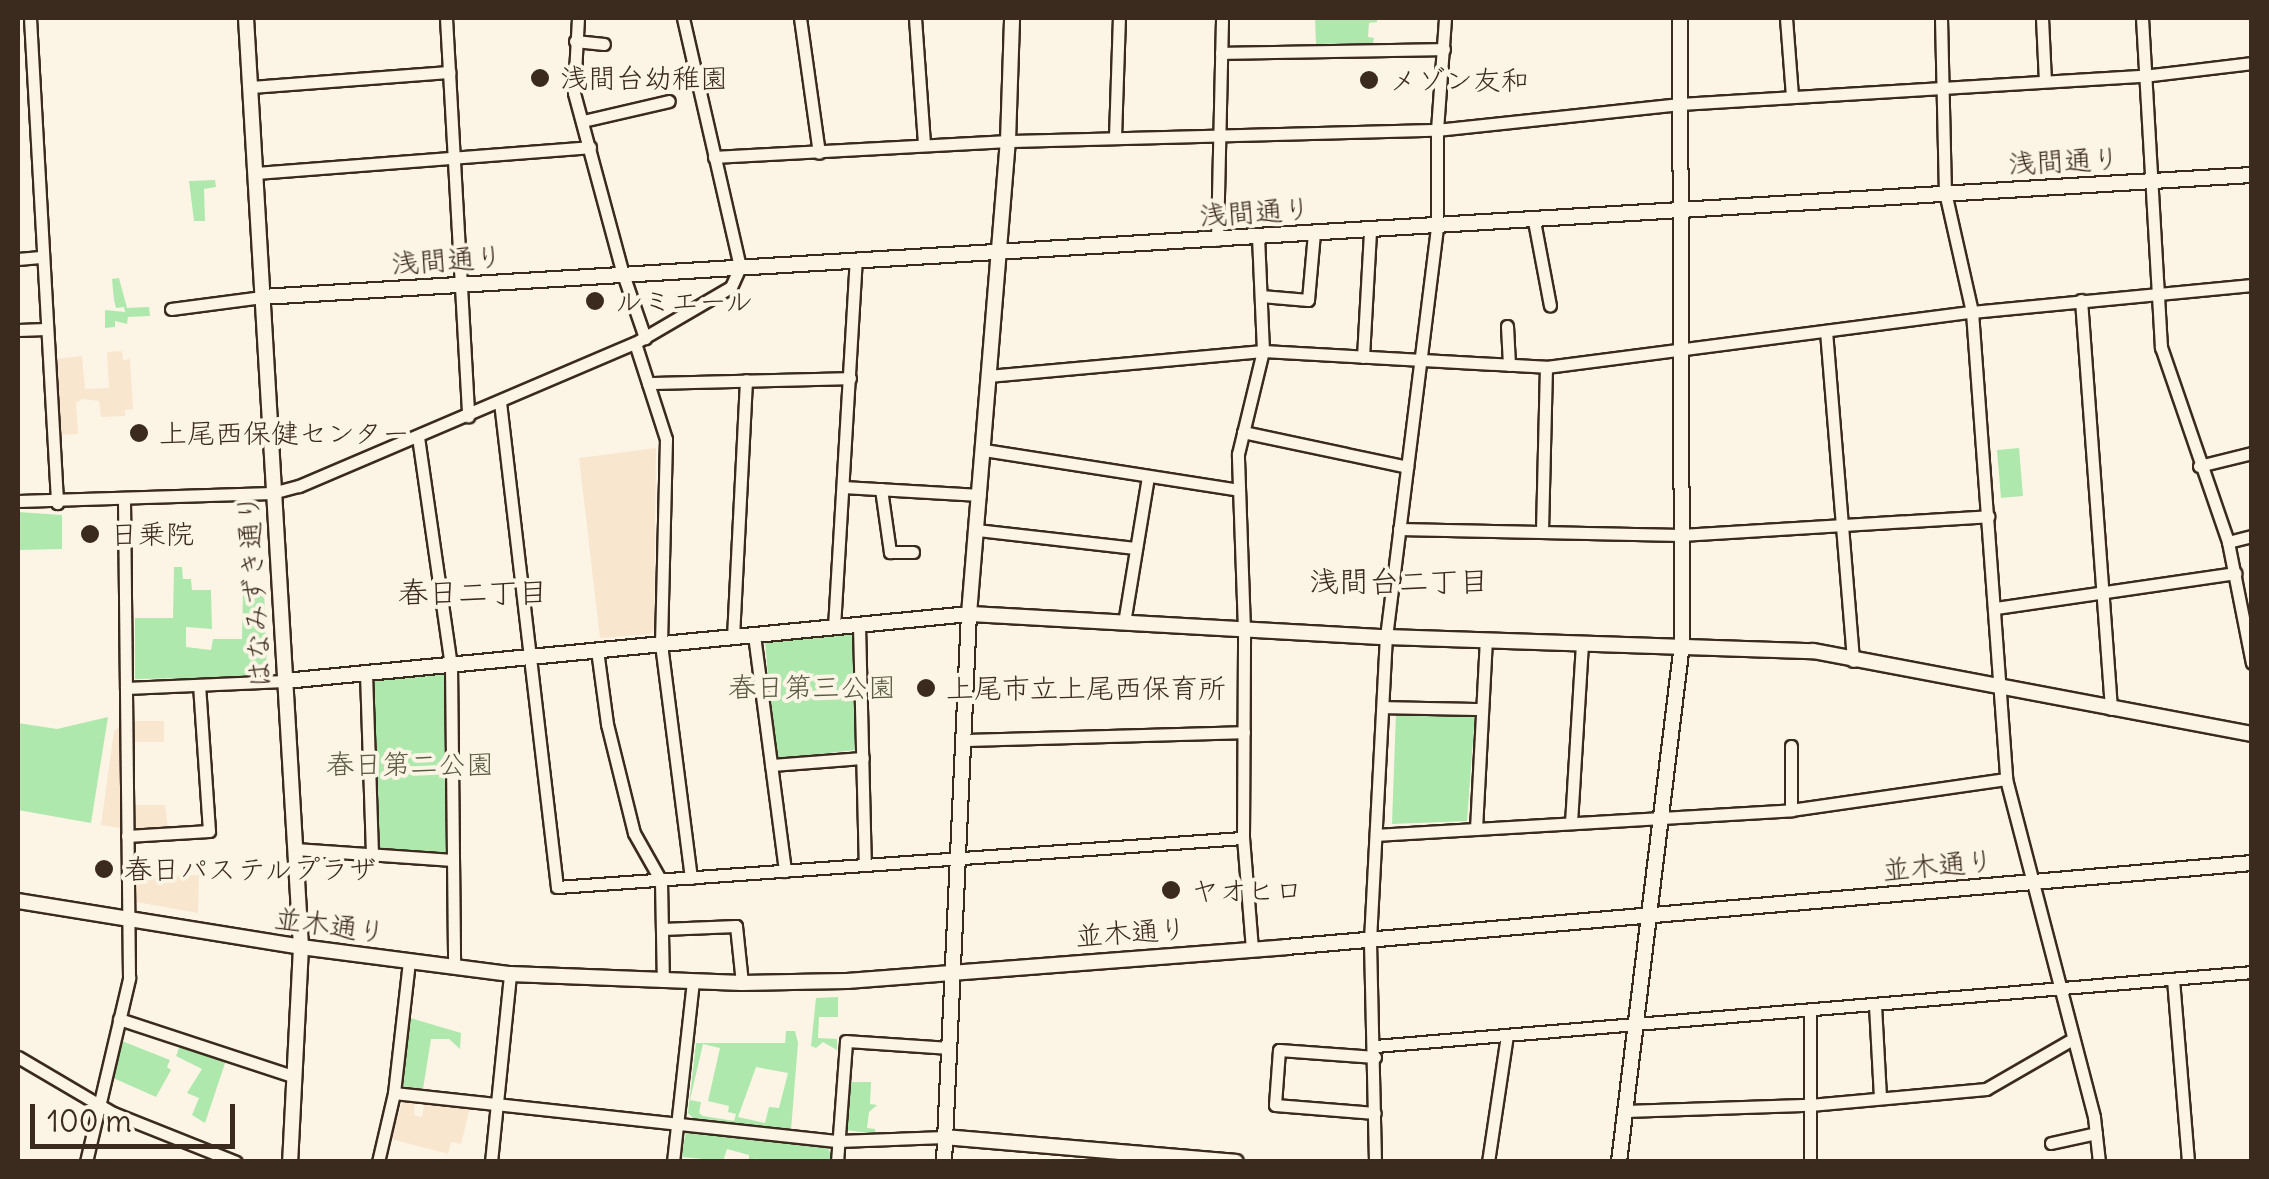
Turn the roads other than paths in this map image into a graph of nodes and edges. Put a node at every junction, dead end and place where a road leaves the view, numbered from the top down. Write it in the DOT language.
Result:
graph roads {
  1 [pos="30,18"];
  2 [pos="246,18"];
  3 [pos="446,18"];
  4 [pos="578,18"];
  5 [pos="684,18"];
  6 [pos="800,18"];
  7 [pos="915,18"];
  8 [pos="1012,18"];
  9 [pos="1118,18"];
  10 [pos="1222,18"];
  11 [pos="1445,18"];
  12 [pos="1680,18"];
  13 [pos="1786,18"];
  14 [pos="1941,18"];
  15 [pos="2042,18"];
  16 [pos="2142,18"];
  17 [pos="576,41"];
  18 [pos="604,44"];
  19 [pos="1444,49"];
  20 [pos="1221,54"];
  21 [pos="2252,62"];
  22 [pos="449,72"];
  23 [pos="2144,76"];
  24 [pos="2046,82"];
  25 [pos="250,87"];
  26 [pos="1943,87"];
  27 [pos="1792,96"];
  28 [pos="669,101"];
  29 [pos="1680,104"];
  30 [pos="582,121"];
  31 [pos="1437,130"];
  32 [pos="1218,136"];
  33 [pos="1116,137"];
  34 [pos="1008,140"];
  35 [pos="924,145"];
  36 [pos="590,148"];
  37 [pos="819,153"];
  38 [pos="454,157"];
  39 [pos="714,157"];
  40 [pos="255,172"];
  41 [pos="2252,175"];
  42 [pos="2151,182"];
  43 [pos="1945,192"];
  44 [pos="1679,212"];
  45 [pos="1534,221"];
  46 [pos="1437,227"];
  47 [pos="1370,230"];
  48 [pos="1314,233"];
  49 [pos="1258,236"];
  50 [pos="1217,240"];
  51 [pos="999,252"];
  52 [pos="43,257"];
  53 [pos="18,259"];
  54 [pos="856,261"];
  55 [pos="740,267"];
  56 [pos="623,274"];
  57 [pos="460,284"];
  58 [pos="2252,285"];
  59 [pos="2156,292"];
  60 [pos="262,296"];
  61 [pos="1260,296"];
  62 [pos="2081,300"];
  63 [pos="1550,306"];
  64 [pos="172,309"];
  65 [pos="1972,312"];
  66 [pos="1507,326"];
  67 [pos="46,328"];
  68 [pos="18,330"];
  69 [pos="1826,332"];
  70 [pos="640,340"];
  71 [pos="1680,349"];
  72 [pos="1263,351"];
  73 [pos="1363,356"];
  74 [pos="1420,360"];
  75 [pos="1508,365"];
  76 [pos="1546,368"];
  77 [pos="988,376"];
  78 [pos="850,378"];
  79 [pos="746,380"];
  80 [pos="648,383"];
  81 [pos="500,402"];
  82 [pos="468,416"];
  83 [pos="1243,432"];
  84 [pos="418,437"];
  85 [pos="984,450"];
  86 [pos="2252,453"];
  87 [pos="1407,466"];
  88 [pos="2200,466"];
  89 [pos="1148,476"];
  90 [pos="843,487"];
  91 [pos="881,490"];
  92 [pos="1239,490"];
  93 [pos="272,492"];
  94 [pos="980,495"];
  95 [pos="124,501"];
  96 [pos="18,502"];
  97 [pos="57,503"];
  98 [pos="1988,516"];
  99 [pos="1841,526"];
  100 [pos="1400,529"];
  101 [pos="976,530"];
  102 [pos="1542,530"];
  103 [pos="1681,536"];
  104 [pos="2252,536"];
  105 [pos="2228,542"];
  106 [pos="1136,548"];
  107 [pos="913,552"];
  108 [pos="2235,573"];
  109 [pos="2104,591"];
  110 [pos="1996,608"];
  111 [pos="969,614"];
  112 [pos="1124,623"];
  113 [pos="859,624"];
  114 [pos="834,627"];
  115 [pos="1244,630"];
  116 [pos="754,635"];
  117 [pos="733,637"];
  118 [pos="1386,638"];
  119 [pos="1486,640"];
  120 [pos="1582,642"];
  121 [pos="661,644"];
  122 [pos="1682,644"];
  123 [pos="597,650"];
  124 [pos="530,657"];
  125 [pos="1853,661"];
  126 [pos="451,664"];
  127 [pos="2252,664"];
  128 [pos="366,673"];
  129 [pos="285,681"];
  130 [pos="199,685"];
  131 [pos="126,688"];
  132 [pos="1999,689"];
  133 [pos="1383,708"];
  134 [pos="2111,708"];
  135 [pos="1482,709"];
  136 [pos="1244,732"];
  137 [pos="2252,734"];
  138 [pos="963,740"];
  139 [pos="1790,746"];
  140 [pos="862,758"];
  141 [pos="771,764"];
  142 [pos="2006,779"];
  143 [pos="1792,810"];
  144 [pos="1661,818"];
  145 [pos="1571,824"];
  146 [pos="1476,829"];
  147 [pos="1376,835"];
  148 [pos="128,836"];
  149 [pos="1243,838"];
  150 [pos="295,849"];
  151 [pos="372,854"];
  152 [pos="957,858"];
  153 [pos="453,860"];
  154 [pos="2252,863"];
  155 [pos="866,865"];
  156 [pos="785,871"];
  157 [pos="691,878"];
  158 [pos="662,881"];
  159 [pos="2034,882"];
  160 [pos="18,901"];
  161 [pos="1650,915"];
  162 [pos="128,917"];
  163 [pos="662,928"];
  164 [pos="1370,940"];
  165 [pos="301,947"];
  166 [pos="1252,949"];
  167 [pos="409,961"];
  168 [pos="454,967"];
  169 [pos="2252,972"];
  170 [pos="951,973"];
  171 [pos="510,974"];
  172 [pos="2173,980"];
  173 [pos="662,982"];
  174 [pos="693,982"];
  175 [pos="742,983"];
  176 [pos="2060,990"];
  177 [pos="1874,1005"];
  178 [pos="1810,1010"];
  179 [pos="119,1019"];
  180 [pos="1635,1024"];
  181 [pos="1507,1035"];
  182 [pos="2071,1040"];
  183 [pos="948,1048"];
  184 [pos="1374,1051"];
  185 [pos="18,1058"];
  186 [pos="294,1077"];
  187 [pos="394,1093"];
  188 [pos="1880,1098"];
  189 [pos="98,1103"];
  190 [pos="496,1104"];
  191 [pos="1810,1105"];
  192 [pos="1625,1111"];
  193 [pos="1375,1112"];
  194 [pos="678,1124"];
  195 [pos="2096,1133"];
  196 [pos="945,1137"];
  197 [pos="838,1142"];
  198 [pos="2051,1143"];
  199 [pos="86,1162"];
  200 [pos="236,1162"];
  201 [pos="290,1162"];
  202 [pos="378,1162"];
  203 [pos="490,1162"];
  204 [pos="673,1162"];
  205 [pos="837,1162"];
  206 [pos="944,1162"];
  207 [pos="1236,1162"];
  208 [pos="1375,1162"];
  209 [pos="1488,1162"];
  210 [pos="1619,1162"];
  211 [pos="1810,1162"];
  212 [pos="2099,1162"];
  213 [pos="2188,1162"];
  1 -- 52 [label="street"];
  2 -- 25 [label="street, はなみずき通り"];
  3 -- 22 [label="street"];
  4 -- 17 [label="street"];
  5 -- 39 [label="street"];
  6 -- 37 [label="street"];
  7 -- 35 [label="street"];
  8 -- 34 [label="street"];
  9 -- 33 [label="street"];
  10 -- 20 [label="street"];
  11 -- 19 [label="street"];
  12 -- 29 [label="street"];
  13 -- 27 [label="street"];
  14 -- 26 [label="street"];
  15 -- 24 [label="street"];
  16 -- 23 [label="street"];
  17 -- 18 [label="street"];
  17 -- 30 [label="street"];
  19 -- 20 [label="street"];
  19 -- 31 [label="street"];
  20 -- 32 [label="street"];
  21 -- 23 [label="street"];
  22 -- 25 [label="street"];
  22 -- 38 [label="street"];
  23 -- 24 [label="street"];
  23 -- 42 [label="street"];
  24 -- 26 [label="street"];
  25 -- 40 [label="street, はなみずき通り"];
  26 -- 27 [label="street"];
  26 -- 43 [label="street"];
  27 -- 29 [label="street"];
  28 -- 30 [label="street"];
  29 -- 31 [label="street"];
  29 -- 44 [label="street"];
  30 -- 36 [label="street"];
  31 -- 32 [label="street"];
  31 -- 46 [label="street"];
  32 -- 33 [label="street"];
  32 -- 50 [label="street"];
  33 -- 34 [label="street"];
  34 -- 35 [label="street"];
  34 -- 51 [label="street"];
  35 -- 37 [label="street"];
  36 -- 38 [label="street"];
  36 -- 56 [label="street"];
  37 -- 39 [label="street"];
  38 -- 40 [label="street"];
  38 -- 57 [label="street"];
  39 -- 55 [label="street"];
  40 -- 60 [label="street, はなみずき通り"];
  41 -- 42 [label="street, 浅間通り"];
  42 -- 43 [label="street, 浅間通り"];
  42 -- 59 [label="street"];
  43 -- 44 [label="street, 浅間通り"];
  43 -- 65 [label="street"];
  44 -- 45 [label="street, 浅間通り"];
  44 -- 71 [label="street"];
  45 -- 46 [label="street, 浅間通り"];
  45 -- 63 [label="street"];
  46 -- 47 [label="street, 浅間通り"];
  46 -- 74 [label="street"];
  47 -- 48 [label="street, 浅間通り"];
  47 -- 73 [label="street"];
  48 -- 49 [label="street, 浅間通り"];
  48 -- 61 [label="street"];
  49 -- 50 [label="street, 浅間通り"];
  49 -- 61 [label="street"];
  50 -- 51 [label="street, 浅間通り"];
  51 -- 54 [label="street, 浅間通り"];
  51 -- 77 [label="street"];
  52 -- 53 [label="street"];
  52 -- 67 [label="street"];
  54 -- 55 [label="street, 浅間通り"];
  54 -- 78 [label="street"];
  55 -- 56 [label="street, 浅間通り"];
  55 -- 70 [label="street"];
  56 -- 57 [label="street, 浅間通り"];
  56 -- 70 [label="street"];
  57 -- 60 [label="street, 浅間通り"];
  57 -- 82 [label="street"];
  58 -- 59 [label="street"];
  59 -- 62 [label="street"];
  59 -- 88 [label="street"];
  60 -- 64 [label="street"];
  60 -- 93 [label="street, はなみずき通り"];
  61 -- 72 [label="street"];
  62 -- 65 [label="street"];
  62 -- 109 [label="street"];
  65 -- 69 [label="street"];
  65 -- 98 [label="street"];
  66 -- 75 [label="street"];
  67 -- 68 [label="street"];
  67 -- 97 [label="street"];
  69 -- 71 [label="street"];
  69 -- 99 [label="street"];
  70 -- 80 [label="street"];
  70 -- 81 [label="street"];
  71 -- 76 [label="street"];
  71 -- 103 [label="street"];
  72 -- 73 [label="street"];
  72 -- 77 [label="street"];
  72 -- 83 [label="street"];
  73 -- 74 [label="street"];
  74 -- 75 [label="street"];
  74 -- 87 [label="street"];
  75 -- 76 [label="street"];
  76 -- 102 [label="street"];
  77 -- 85 [label="street"];
  78 -- 79 [label="street"];
  78 -- 90 [label="street"];
  79 -- 80 [label="street"];
  79 -- 117 [label="street"];
  80 -- 121 [label="street"];
  81 -- 82 [label="street"];
  81 -- 124 [label="street"];
  82 -- 84 [label="street"];
  83 -- 87 [label="street"];
  83 -- 92 [label="street"];
  84 -- 93 [label="street"];
  84 -- 126 [label="street"];
  85 -- 89 [label="street"];
  85 -- 94 [label="street"];
  86 -- 88 [label="street"];
  87 -- 100 [label="street"];
  88 -- 105 [label="street"];
  89 -- 92 [label="street"];
  89 -- 106 [label="street"];
  90 -- 91 [label="street"];
  90 -- 114 [label="street"];
  91 -- 94 [label="street"];
  91 -- 107 [label="street"];
  92 -- 115 [label="street"];
  93 -- 95 [label="street"];
  93 -- 129 [label="street, はなみずき通り"];
  94 -- 101 [label="street"];
  95 -- 97 [label="street"];
  95 -- 131 [label="street"];
  96 -- 97 [label="street"];
  98 -- 99 [label="street"];
  98 -- 110 [label="street"];
  99 -- 103 [label="street"];
  99 -- 125 [label="street"];
  100 -- 102 [label="street"];
  100 -- 118 [label="street"];
  101 -- 106 [label="street"];
  101 -- 111 [label="street"];
  102 -- 103 [label="street"];
  103 -- 122 [label="street"];
  104 -- 105 [label="street"];
  105 -- 108 [label="street"];
  106 -- 112 [label="street"];
  108 -- 109 [label="street"];
  108 -- 127 [label="street"];
  109 -- 110 [label="street"];
  109 -- 134 [label="street"];
  110 -- 132 [label="street"];
  111 -- 112 [label="street"];
  111 -- 113 [label="street"];
  111 -- 138 [label="street"];
  112 -- 115 [label="street"];
  113 -- 114 [label="street"];
  113 -- 140 [label="street"];
  114 -- 116 [label="street"];
  115 -- 118 [label="street"];
  115 -- 136 [label="street"];
  116 -- 117 [label="street"];
  116 -- 141 [label="street"];
  117 -- 121 [label="street"];
  118 -- 119 [label="street"];
  118 -- 133 [label="street"];
  119 -- 120 [label="street"];
  119 -- 135 [label="street"];
  120 -- 122 [label="street"];
  120 -- 145 [label="street"];
  121 -- 123 [label="street"];
  121 -- 157 [label="street"];
  122 -- 125 [label="street"];
  122 -- 144 [label="street"];
  123 -- 124 [label="street"];
  123 -- 158 [label="street"];
  124 -- 126 [label="street"];
  124 -- 158 [label="street"];
  125 -- 132 [label="street"];
  126 -- 128 [label="street"];
  126 -- 153 [label="street"];
  128 -- 129 [label="street"];
  128 -- 151 [label="street"];
  129 -- 130 [label="street"];
  129 -- 150 [label="street, はなみずき通り"];
  130 -- 131 [label="street"];
  130 -- 148 [label="street"];
  131 -- 148 [label="street"];
  132 -- 134 [label="street"];
  132 -- 142 [label="street"];
  133 -- 135 [label="street"];
  133 -- 147 [label="street"];
  134 -- 137 [label="street"];
  135 -- 146 [label="street"];
  136 -- 138 [label="street"];
  136 -- 149 [label="street"];
  138 -- 152 [label="street"];
  139 -- 143 [label="street"];
  140 -- 141 [label="street"];
  140 -- 155 [label="street"];
  141 -- 156 [label="street"];
  142 -- 143 [label="street"];
  142 -- 159 [label="street"];
  143 -- 144 [label="street"];
  144 -- 145 [label="street"];
  144 -- 161 [label="street"];
  145 -- 146 [label="street"];
  146 -- 147 [label="street"];
  147 -- 164 [label="street"];
  148 -- 162 [label="street"];
  149 -- 152 [label="street"];
  149 -- 166 [label="street"];
  150 -- 151 [label="street"];
  150 -- 165 [label="street, はなみずき通り"];
  151 -- 153 [label="street"];
  152 -- 155 [label="street"];
  152 -- 170 [label="street"];
  153 -- 168 [label="street"];
  154 -- 159 [label="street, 並木通り"];
  155 -- 156 [label="street"];
  156 -- 157 [label="street"];
  157 -- 158 [label="street"];
  158 -- 163 [label="street"];
  159 -- 161 [label="street, 並木通り"];
  159 -- 176 [label="street"];
  160 -- 162 [label="street, 並木通り"];
  161 -- 164 [label="street, 並木通り"];
  161 -- 180 [label="street"];
  162 -- 165 [label="street, 並木通り"];
  162 -- 179 [label="street"];
  163 -- 173 [label="street"];
  163 -- 175 [label="street"];
  164 -- 166 [label="street, 並木通り"];
  164 -- 184 [label="street"];
  165 -- 167 [label="street, 並木通り"];
  165 -- 186 [label="street, はなみずき通り"];
  166 -- 170 [label="street, 並木通り"];
  167 -- 168 [label="street, 並木通り"];
  167 -- 187 [label="street"];
  168 -- 171 [label="street, 並木通り"];
  169 -- 172 [label="street"];
  170 -- 175 [label="street, 並木通り"];
  170 -- 183 [label="street"];
  171 -- 173 [label="street, 並木通り"];
  171 -- 190 [label="street"];
  172 -- 176 [label="street"];
  172 -- 213 [label="street"];
  173 -- 174 [label="street, 並木通り"];
  174 -- 175 [label="street, 並木通り"];
  174 -- 194 [label="street"];
  176 -- 177 [label="street"];
  176 -- 182 [label="street"];
  177 -- 178 [label="street"];
  177 -- 188 [label="street"];
  178 -- 180 [label="street"];
  178 -- 191 [label="street"];
  179 -- 186 [label="street"];
  179 -- 189 [label="street"];
  180 -- 181 [label="street"];
  180 -- 192 [label="street"];
  181 -- 184 [label="street"];
  181 -- 209 [label="street"];
  182 -- 188 [label="street"];
  182 -- 195 [label="street"];
  183 -- 196 [label="street"];
  183 -- 197 [label="street"];
  184 -- 193 [label="street"];
  184 -- 193 [label="street"];
  185 -- 189 [label="street"];
  186 -- 201 [label="street, はなみずき通り"];
  187 -- 190 [label="street"];
  187 -- 202 [label="street"];
  188 -- 191 [label="street"];
  189 -- 199 [label="street"];
  189 -- 200 [label="street"];
  190 -- 194 [label="street"];
  190 -- 203 [label="street"];
  191 -- 192 [label="street"];
  191 -- 211 [label="street"];
  192 -- 210 [label="street"];
  193 -- 208 [label="street"];
  194 -- 197 [label="street"];
  194 -- 204 [label="street"];
  195 -- 198 [label="street"];
  195 -- 212 [label="street"];
  196 -- 197 [label="street"];
  196 -- 206 [label="street"];
  196 -- 207 [label="street"];
  197 -- 205 [label="street"];
}
